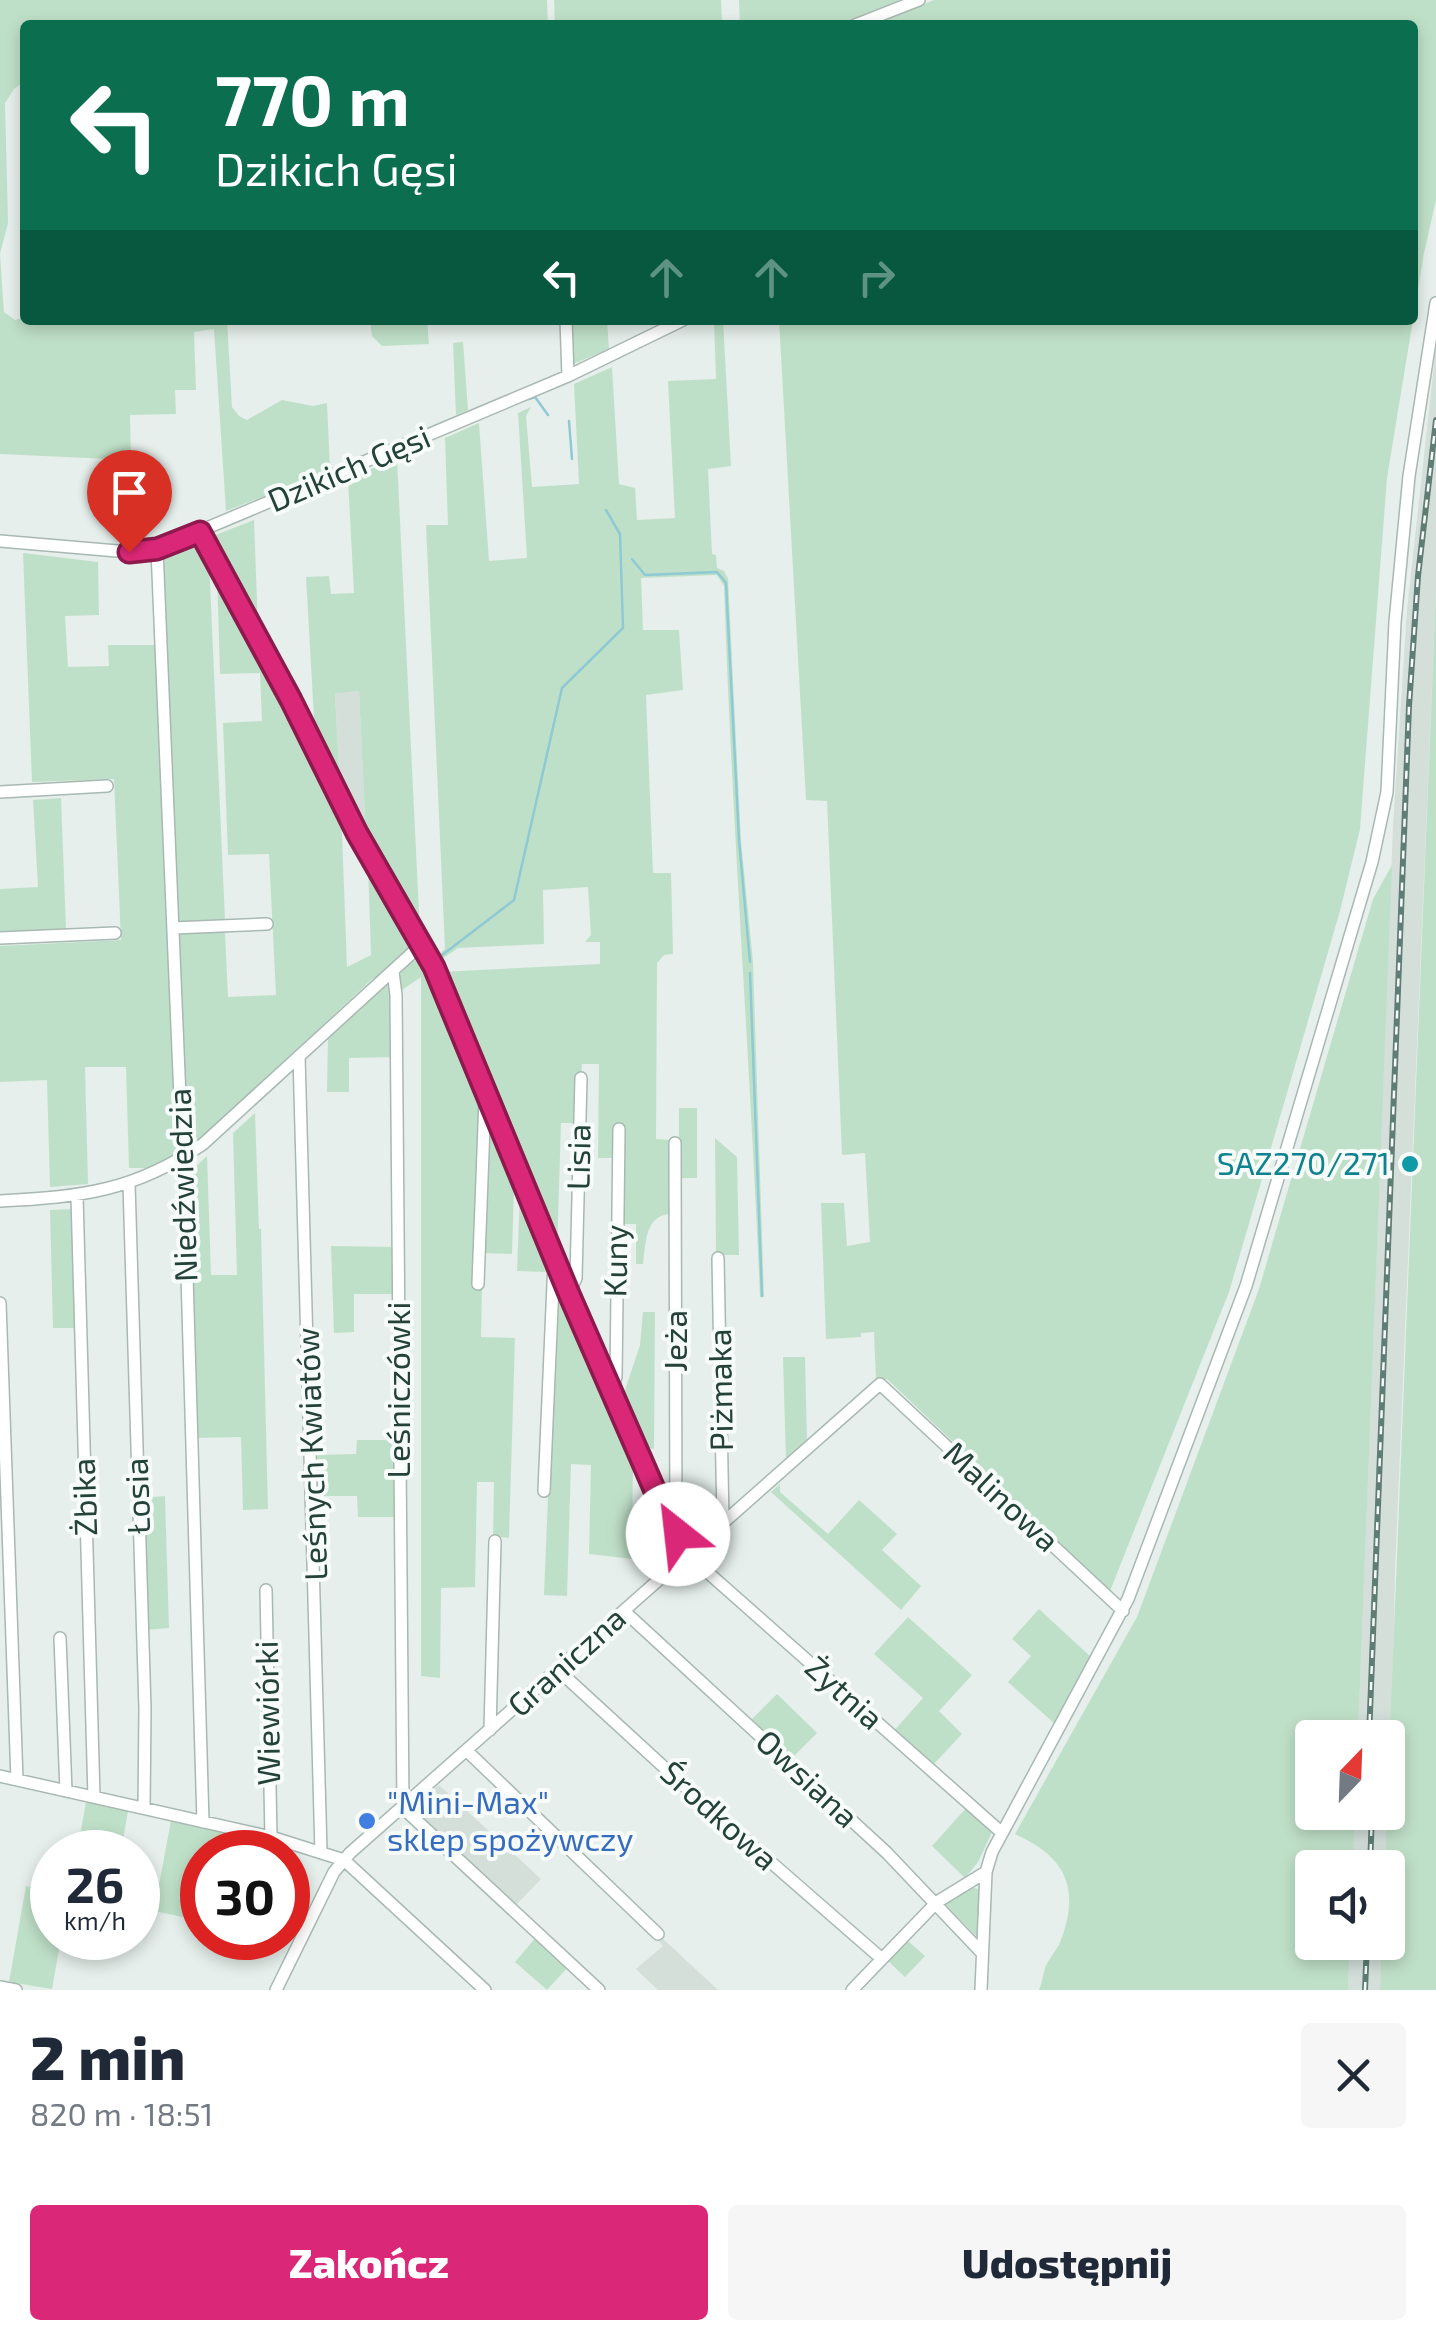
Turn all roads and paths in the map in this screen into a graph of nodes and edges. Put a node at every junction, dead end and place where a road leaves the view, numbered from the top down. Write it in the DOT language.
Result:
graph roads {
  1 [pos="919,0"];
  2 [pos="868,20"];
  3 [pos="1436,303"];
  4 [pos="566,325"];
  5 [pos="673,325"];
  6 [pos="568,376"];
  7 [pos="200,532"];
  8 [pos="0,541"];
  9 [pos="157,549"];
  10 [pos="107,786"];
  11 [pos="0,792"];
  12 [pos="268,924"];
  13 [pos="173,928"];
  14 [pos="114,933"];
  15 [pos="0,938"];
  16 [pos="422,944"];
  17 [pos="393,972"];
  18 [pos="300,1056"];
  19 [pos="580,1078"];
  20 [pos="485,1094"];
  21 [pos="619,1129"];
  22 [pos="675,1143"];
  23 [pos="181,1159"];
  24 [pos="129,1184"];
  25 [pos="77,1197"];
  26 [pos="0,1201"];
  27 [pos="555,1257"];
  28 [pos="718,1258"];
  29 [pos="478,1284"];
  30 [pos="569,1294"];
  31 [pos="0,1303"];
  32 [pos="880,1384"];
  33 [pos="611,1392"];
  34 [pos="544,1492"];
  35 [pos="723,1522"];
  36 [pos="676,1539"];
  37 [pos="495,1541"];
  38 [pos="687,1554"];
  39 [pos="266,1590"];
  40 [pos="624,1611"];
  41 [pos="1123,1611"];
  42 [pos="60,1638"];
  43 [pos="558,1670"];
  44 [pos="490,1730"];
  45 [pos="467,1751"];
  46 [pos="0,1776"];
  47 [pos="17,1780"];
  48 [pos="66,1790"];
  49 [pos="94,1797"];
  50 [pos="144,1808"];
  51 [pos="403,1808"];
  52 [pos="203,1822"];
  53 [pos="242,1830"];
  54 [pos="271,1830"];
  55 [pos="1001,1832"];
  56 [pos="310,1848"];
  57 [pos="322,1852"];
  58 [pos="344,1860"];
  59 [pos="986,1872"];
  60 [pos="937,1902"];
  61 [pos="658,1934"];
  62 [pos="982,1953"];
  63 [pos="882,1960"];
  64 [pos="0,1987"];
  65 [pos="16,1990"];
  66 [pos="276,1990"];
  67 [pos="484,1990"];
  68 [pos="598,1990"];
  69 [pos="852,1990"];
  70 [pos="981,1990"];
  1 -- 2 [label="street"];
  3 -- 41 [label="street"];
  4 -- 6 [label="street"];
  5 -- 6 [label="street, Dzikich Gęsi"];
  6 -- 7 [label="street, Dzikich Gęsi"];
  7 -- 9 [label="street, Dzikich Gęsi"];
  7 -- 16 [label="street, Żytnia"];
  8 -- 9 [label="street, Dzikich Gęsi"];
  9 -- 13 [label="street, Niedźwiedzia"];
  10 -- 11 [label="street"];
  12 -- 13 [label="street"];
  13 -- 23 [label="street, Niedźwiedzia"];
  14 -- 15 [label="street"];
  16 -- 17 [label="street"];
  16 -- 20 [label="street, Żytnia"];
  17 -- 18 [label="street"];
  17 -- 51 [label="street, Leśniczówki"];
  18 -- 23 [label="street"];
  18 -- 57 [label="street, Leśnych Kwiatów"];
  19 -- 30 [label="street, Lisia"];
  20 -- 27 [label="street, Żytnia"];
  20 -- 29 [label="street"];
  21 -- 33 [label="street, Kuny"];
  22 -- 36 [label="street, Jeża"];
  23 -- 24 [label="street"];
  23 -- 52 [label="street, Niedźwiedzia"];
  24 -- 25 [label="street"];
  24 -- 50 [label="street, Łosia"];
  25 -- 26 [label="street"];
  25 -- 49 [label="street, Żbika"];
  27 -- 30 [label="street, Żytnia"];
  27 -- 34 [label="street"];
  28 -- 35 [label="street, Piżmaka"];
  30 -- 33 [label="street, Żytnia"];
  31 -- 47 [label="street"];
  32 -- 35 [label="street, Graniczna"];
  32 -- 41 [label="street, Malinowa"];
  33 -- 36 [label="street, Żytnia"];
  35 -- 38 [label="street, Graniczna"];
  36 -- 38 [label="street, Żytnia"];
  37 -- 44 [label="street"];
  38 -- 40 [label="street, Graniczna"];
  38 -- 55 [label="street, Żytnia"];
  39 -- 54 [label="street, Wiewiórki"];
  40 -- 43 [label="street, Graniczna"];
  40 -- 60 [label="street, Owsiana"];
  41 -- 55 [label="street"];
  42 -- 48 [label="street"];
  43 -- 44 [label="street, Graniczna"];
  43 -- 63 [label="street, Środkowa"];
  44 -- 45 [label="street, Graniczna"];
  45 -- 51 [label="street, Graniczna"];
  45 -- 61 [label="street"];
  46 -- 47 [label="street"];
  47 -- 48 [label="street"];
  48 -- 49 [label="street"];
  49 -- 50 [label="street"];
  50 -- 52 [label="street"];
  51 -- 58 [label="street, Graniczna"];
  51 -- 68 [label="street"];
  52 -- 53 [label="street"];
  55 -- 59 [label="street"];
  56 -- 57 [label="street"];
  57 -- 58 [label="street"];
  58 -- 66 [label="street, Graniczna"];
  58 -- 67 [label="street"];
  59 -- 60 [label="street"];
  59 -- 62 [label="street"];
  60 -- 62 [label="street, Owsiana"];
  60 -- 63 [label="street"];
  62 -- 70 [label="street"];
  63 -- 69 [label="street"];
  64 -- 65 [label="street"];
}
